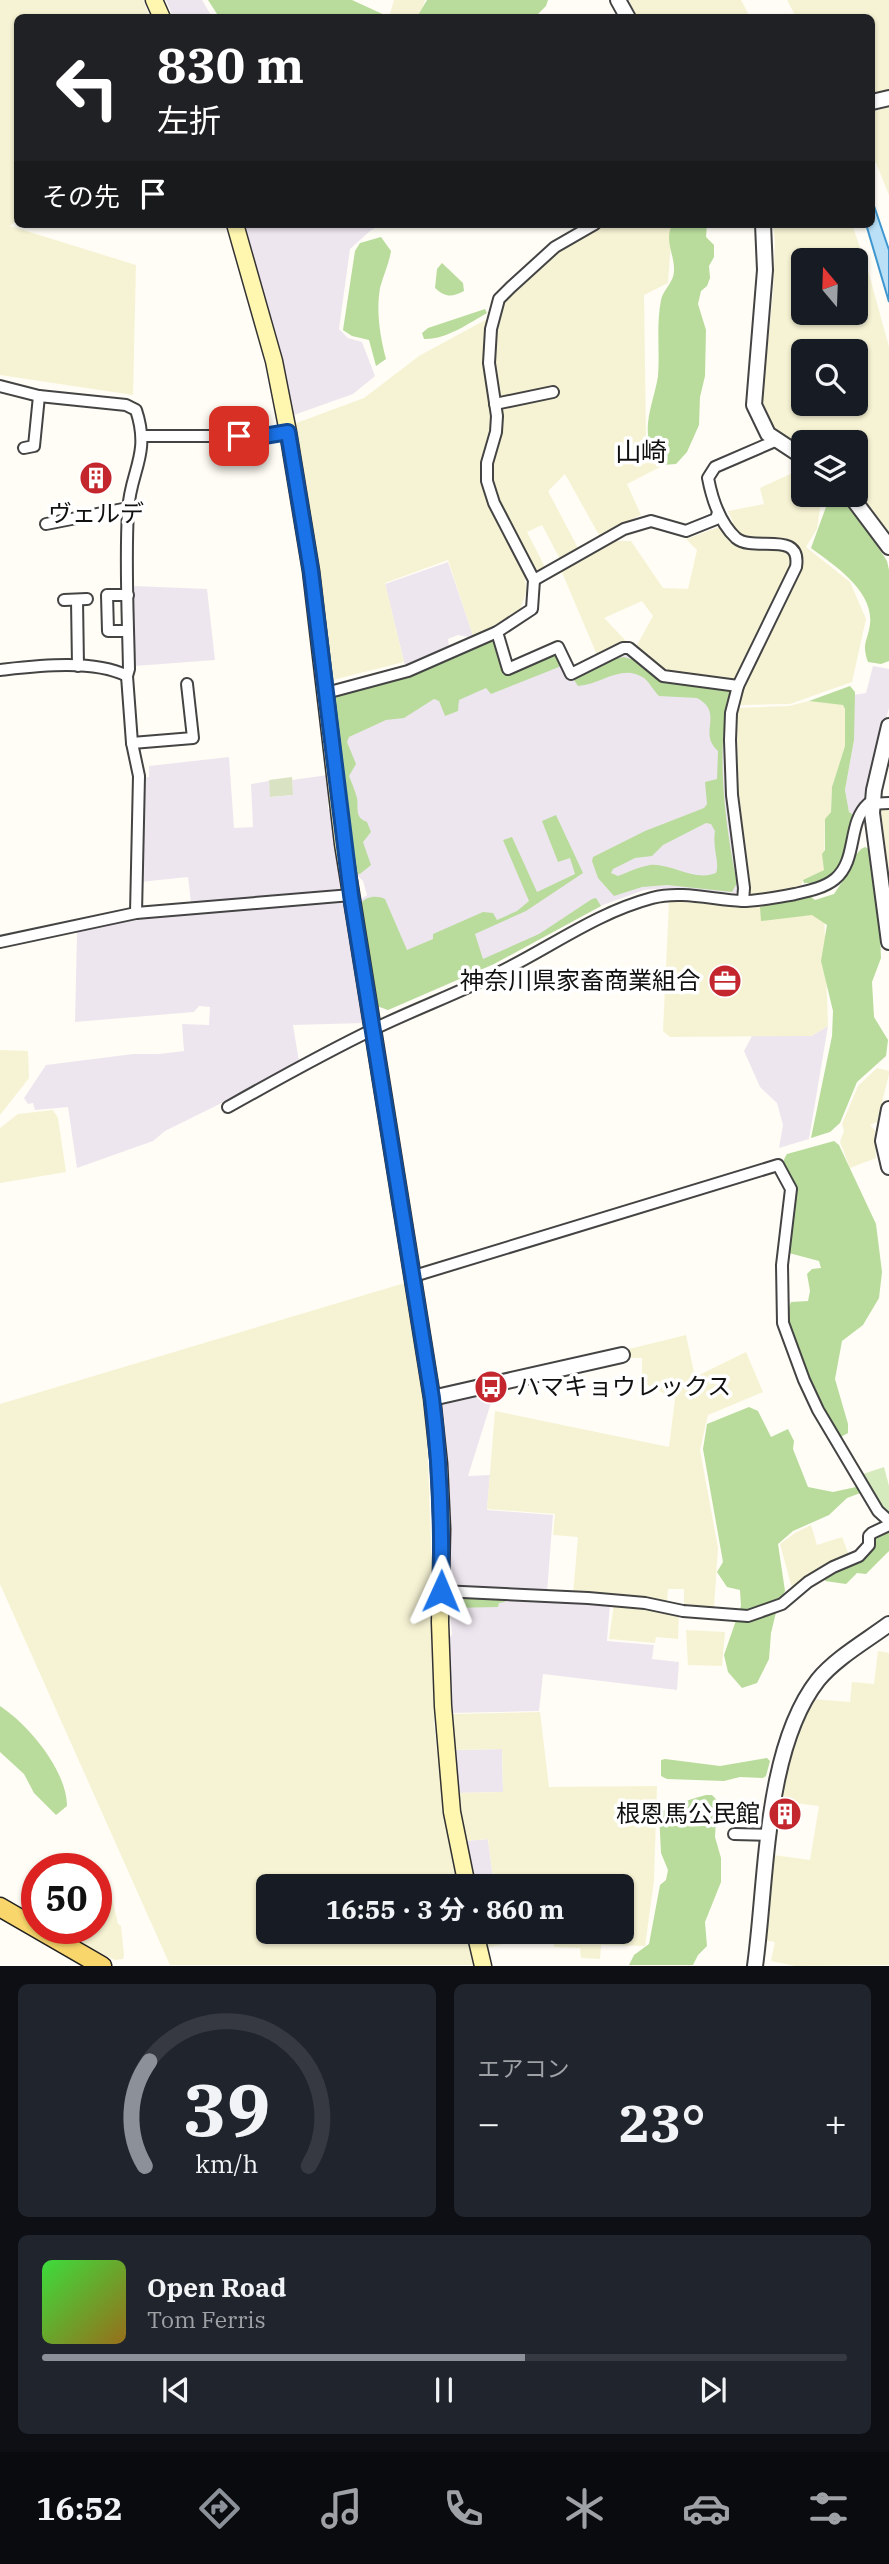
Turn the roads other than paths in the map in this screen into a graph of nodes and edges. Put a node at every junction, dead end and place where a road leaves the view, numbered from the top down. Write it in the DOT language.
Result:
graph roads {
  1 [pos="236,228"];
  2 [pos="588,228"];
  3 [pos="763,228"];
  4 [pos="0,386"];
  5 [pos="553,392"];
  6 [pos="39,396"];
  7 [pos="495,404"];
  8 [pos="288,432"];
  9 [pos="142,436"];
  10 [pos="775,441"];
  11 [pos="24,448"];
  12 [pos="791,450"];
  13 [pos="859,507"];
  14 [pos="128,508"];
  15 [pos="718,512"];
  16 [pos="46,524"];
  17 [pos="889,547"];
  18 [pos="534,580"];
  19 [pos="128,595"];
  20 [pos="64,600"];
  21 [pos="128,631"];
  22 [pos="497,632"];
  23 [pos="78,666"];
  24 [pos="0,670"];
  25 [pos="127,676"];
  26 [pos="187,684"];
  27 [pos="738,686"];
  28 [pos="326,693"];
  29 [pos="889,726"];
  30 [pos="132,743"];
  31 [pos="873,802"];
  32 [pos="889,803"];
  33 [pos="351,895"];
  34 [pos="743,901"];
  35 [pos="136,913"];
  36 [pos="0,942"];
  37 [pos="889,942"];
  38 [pos="372,1030"];
  39 [pos="228,1107"];
  40 [pos="889,1109"];
  41 [pos="889,1167"];
  42 [pos="414,1276"];
  43 [pos="622,1355"];
  44 [pos="432,1398"];
  45 [pos="889,1523"];
  46 [pos="441,1591"];
  47 [pos="889,1624"];
  48 [pos="734,1835"];
  49 [pos="769,1835"];
  50 [pos="465,1874"];
  51 [pos="0,1907"];
  52 [pos="478,1944"];
  53 [pos="92,1963"];
  54 [pos="483,1965"];
  55 [pos="756,1965"];
  1 -- 8 [label="main road"];
  2 -- 7 [label="street"];
  3 -- 10 [label="street"];
  4 -- 6 [label="street"];
  5 -- 7 [label="street"];
  6 -- 9 [label="street"];
  6 -- 11 [label="street"];
  7 -- 18 [label="street"];
  8 -- 9 [label="street"];
  8 -- 28 [label="main road"];
  9 -- 14 [label="street"];
  10 -- 12 [label="street"];
  10 -- 15 [label="street"];
  13 -- 17 [label="street"];
  14 -- 16 [label="street"];
  14 -- 19 [label="street"];
  15 -- 18 [label="street"];
  15 -- 27 [label="street"];
  18 -- 22 [label="street"];
  19 -- 21 [label="street"];
  19 -- 21 [label="street"];
  20 -- 23 [label="street"];
  21 -- 25 [label="street"];
  22 -- 27 [label="street"];
  22 -- 28 [label="street"];
  23 -- 24 [label="street"];
  23 -- 25 [label="street"];
  25 -- 30 [label="street"];
  26 -- 30 [label="street"];
  27 -- 34 [label="street"];
  28 -- 33 [label="main road"];
  29 -- 31 [label="street"];
  30 -- 35 [label="street"];
  31 -- 32 [label="street"];
  31 -- 34 [label="street"];
  31 -- 37 [label="street"];
  33 -- 35 [label="street"];
  33 -- 38 [label="main road"];
  34 -- 38 [label="street"];
  35 -- 36 [label="street"];
  38 -- 39 [label="street"];
  38 -- 42 [label="main road"];
  40 -- 41 [label="street"];
  42 -- 44 [label="main road"];
  42 -- 45 [label="street"];
  43 -- 44 [label="street"];
  44 -- 46 [label="main road"];
  45 -- 46 [label="street"];
  46 -- 50 [label="main road"];
  47 -- 49 [label="street"];
  48 -- 49 [label="street"];
  49 -- 55 [label="street"];
  51 -- 53 [label="main road"];
  52 -- 54 [label="main road"];
}
